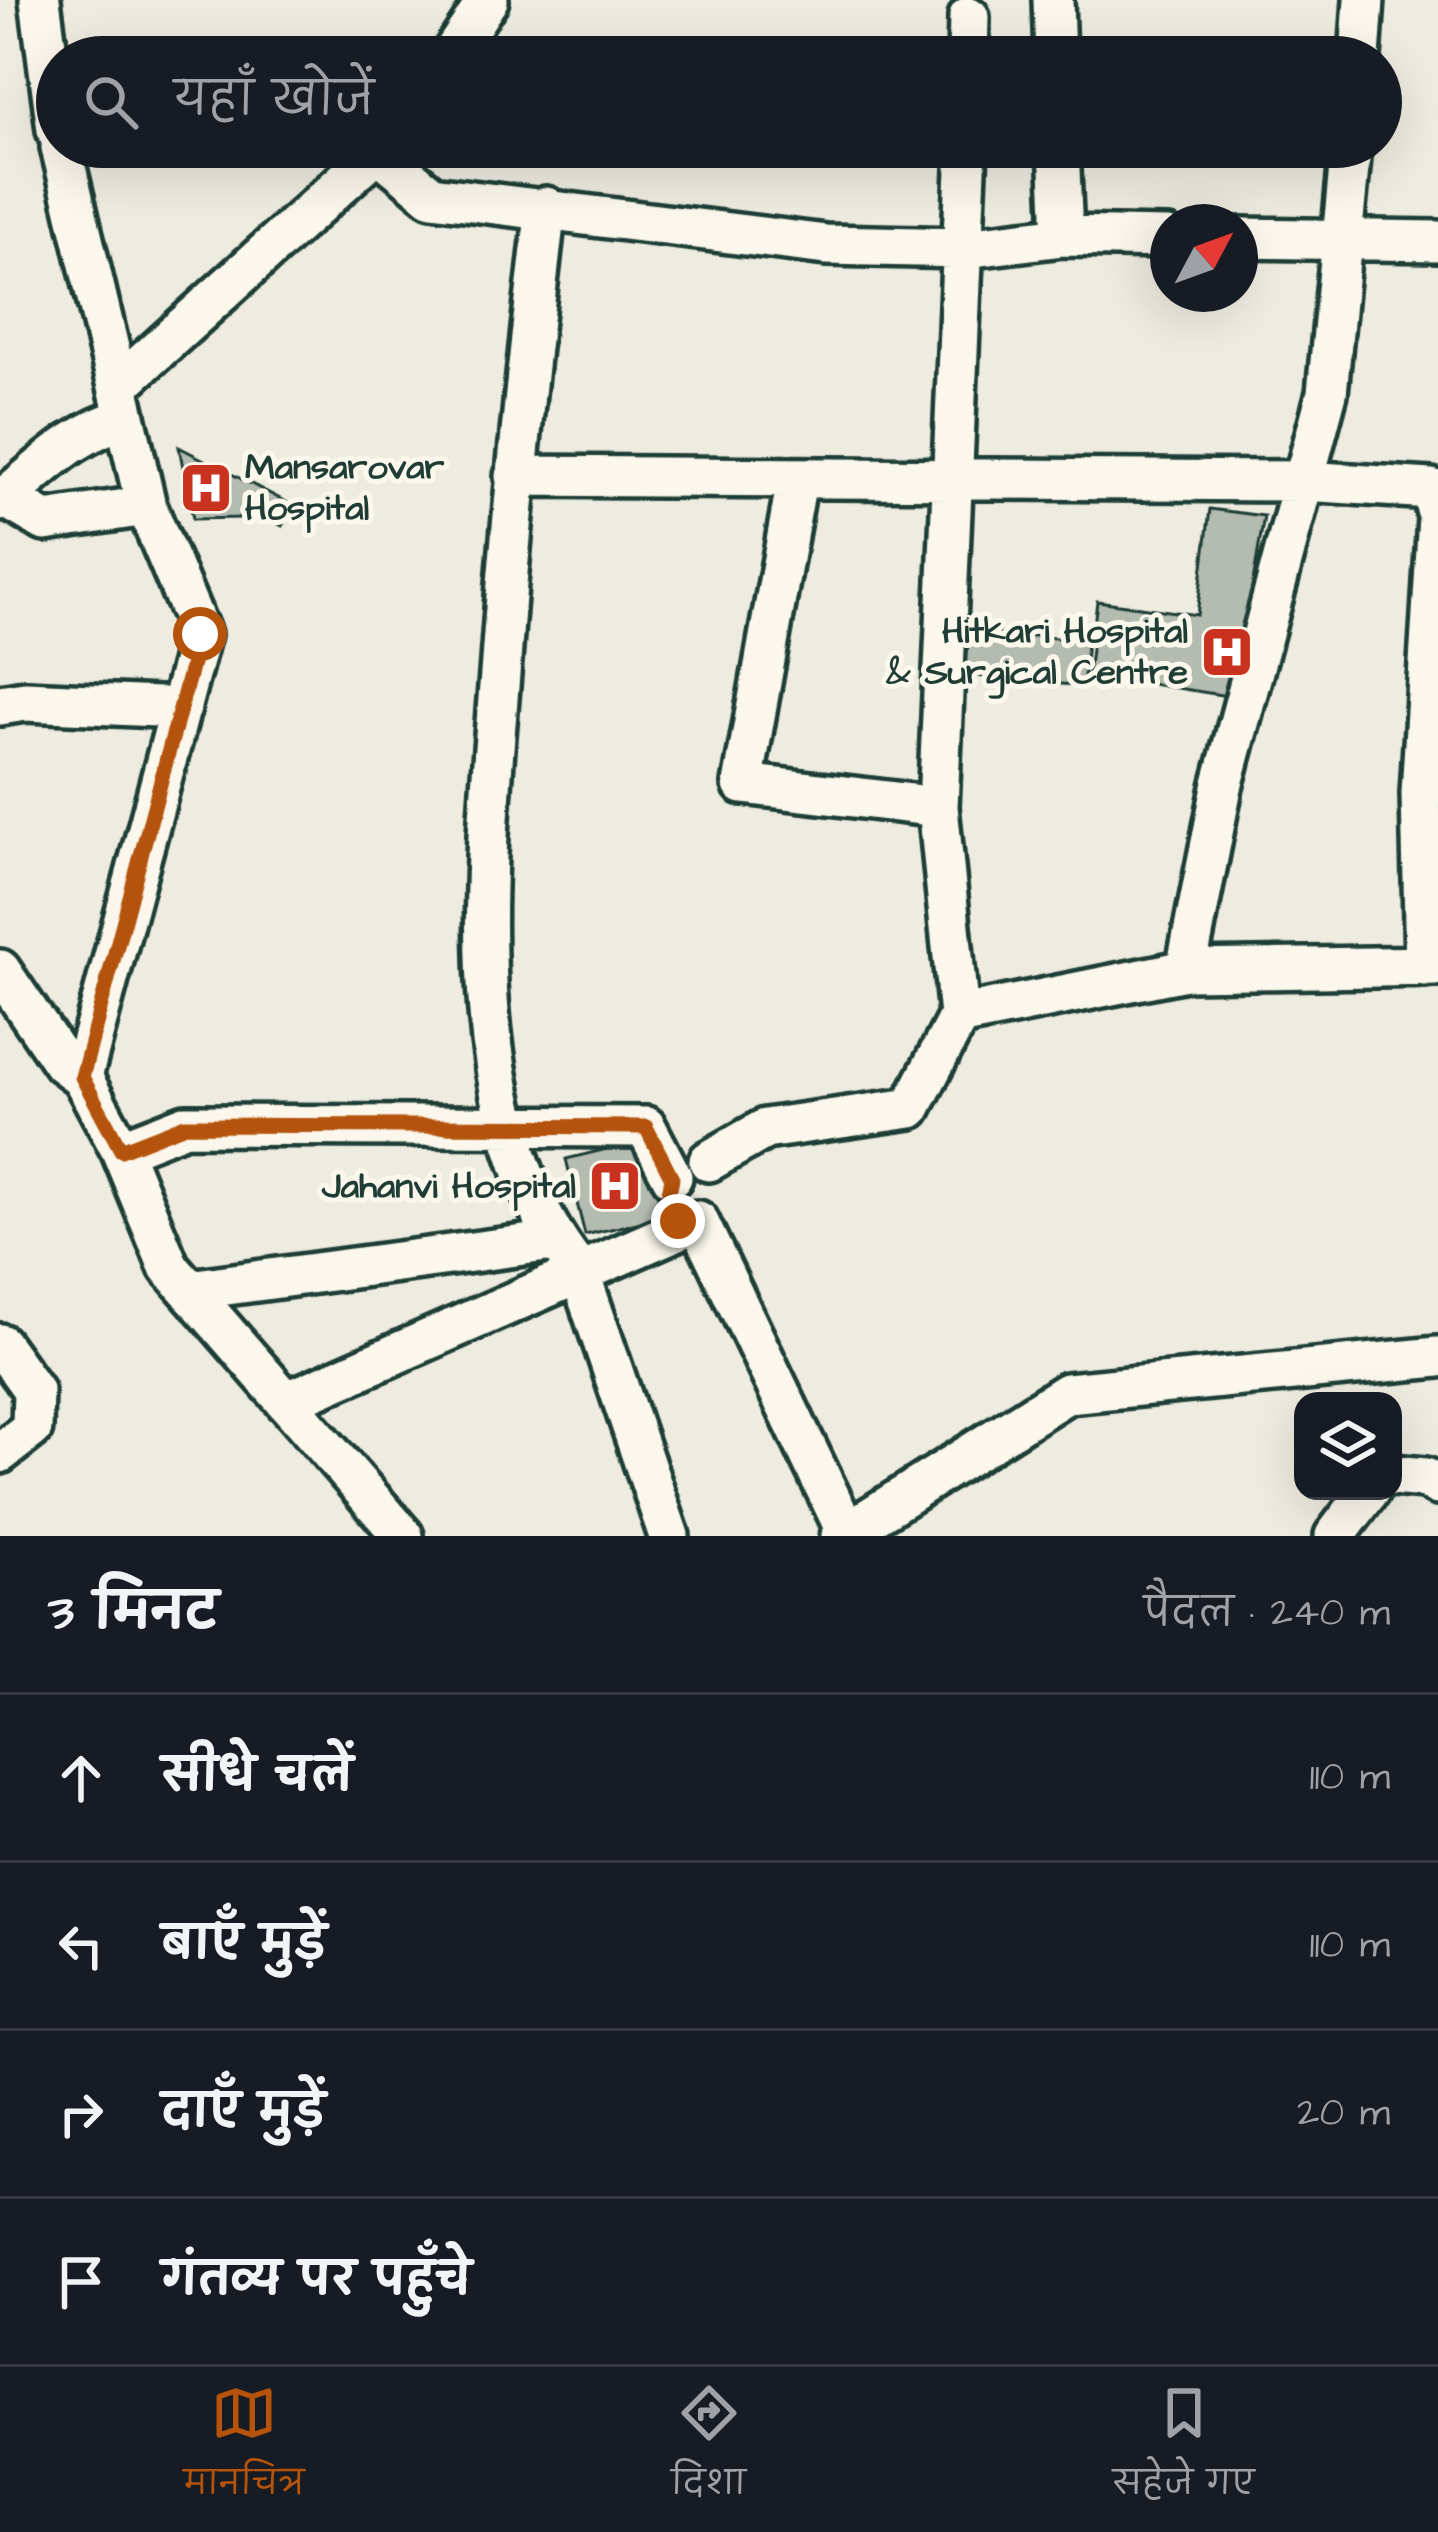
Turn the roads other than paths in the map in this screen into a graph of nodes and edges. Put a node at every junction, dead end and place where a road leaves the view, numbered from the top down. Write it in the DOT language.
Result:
graph roads {
  1 [pos="40,0"];
  2 [pos="488,0"];
  3 [pos="1053,0"];
  4 [pos="1364,0"];
  5 [pos="969,17"];
  6 [pos="45,36"];
  7 [pos="464,36"];
  8 [pos="969,36"];
  9 [pos="1054,36"];
  10 [pos="1361,36"];
  11 [pos="66,168"];
  12 [pos="361,168"];
  13 [pos="401,168"];
  14 [pos="966,168"];
  15 [pos="1060,168"];
  16 [pos="1349,168"];
  17 [pos="546,207"];
  18 [pos="1063,236"];
  19 [pos="1150,238"];
  20 [pos="1258,238"];
  21 [pos="1342,239"];
  22 [pos="1438,241"];
  23 [pos="964,248"];
  24 [pos="122,402"];
  25 [pos="515,476"];
  26 [pos="797,480"];
  27 [pos="1304,481"];
  28 [pos="956,482"];
  29 [pos="3,499"];
  30 [pos="146,506"];
  31 [pos="0,705"];
  32 [pos="181,708"];
  33 [pos="1430,793"];
  34 [pos="938,807"];
  35 [pos="1431,967"];
  36 [pos="0,970"];
  37 [pos="1186,970"];
  38 [pos="959,1016"];
  39 [pos="82,1077"];
  40 [pos="511,1130"];
  41 [pos="121,1150"];
  42 [pos="710,1161"];
  43 [pos="672,1178"];
  44 [pos="698,1221"];
  45 [pos="554,1241"];
  46 [pos="579,1271"];
  47 [pos="189,1290"];
  48 [pos="0,1344"];
  49 [pos="1438,1357"];
  50 [pos="286,1402"];
  51 [pos="0,1454"];
  52 [pos="1402,1476"];
  53 [pos="1438,1485"];
  54 [pos="1362,1500"];
  55 [pos="844,1534"];
  56 [pos="403,1536"];
  57 [pos="669,1536"];
  58 [pos="1335,1536"];
  1 -- 6 [label="street"];
  2 -- 7 [label="street"];
  3 -- 9 [label="street"];
  4 -- 10 [label="street"];
  5 -- 8 [label="street"];
  11 -- 24 [label="street"];
  12 -- 24 [label="street"];
  13 -- 17 [label="street"];
  14 -- 23 [label="street"];
  15 -- 18 [label="street"];
  16 -- 21 [label="street"];
  17 -- 23 [label="street"];
  17 -- 25 [label="street"];
  18 -- 19 [label="street"];
  18 -- 23 [label="street"];
  20 -- 21 [label="street"];
  21 -- 22 [label="street"];
  21 -- 27 [label="street"];
  23 -- 28 [label="street"];
  24 -- 29 [label="street"];
  24 -- 30 [label="street"];
  25 -- 26 [label="street"];
  25 -- 40 [label="street"];
  26 -- 28 [label="street"];
  26 -- 34 [label="street"];
  27 -- 28 [label="street"];
  27 -- 33 [label="street"];
  27 -- 37 [label="street"];
  28 -- 34 [label="street"];
  29 -- 30 [label="street"];
  30 -- 32 [label="street"];
  31 -- 32 [label="street"];
  32 -- 39 [label="street"];
  33 -- 35 [label="street"];
  34 -- 38 [label="street"];
  35 -- 37 [label="street"];
  36 -- 39 [label="street"];
  37 -- 38 [label="street"];
  38 -- 42 [label="street"];
  39 -- 41 [label="street"];
  40 -- 41 [label="street"];
  40 -- 43 [label="street"];
  40 -- 45 [label="street"];
  41 -- 47 [label="street"];
  42 -- 43 [label="street"];
  42 -- 44 [label="street"];
  43 -- 44 [label="street"];
  44 -- 46 [label="street"];
  44 -- 55 [label="street"];
  45 -- 46 [label="street"];
  45 -- 47 [label="street"];
  46 -- 50 [label="street"];
  46 -- 57 [label="street"];
  47 -- 50 [label="street"];
  48 -- 51 [label="street"];
  49 -- 55 [label="street"];
  50 -- 56 [label="street"];
  52 -- 53 [label="street"];
  54 -- 58 [label="street"];
}
